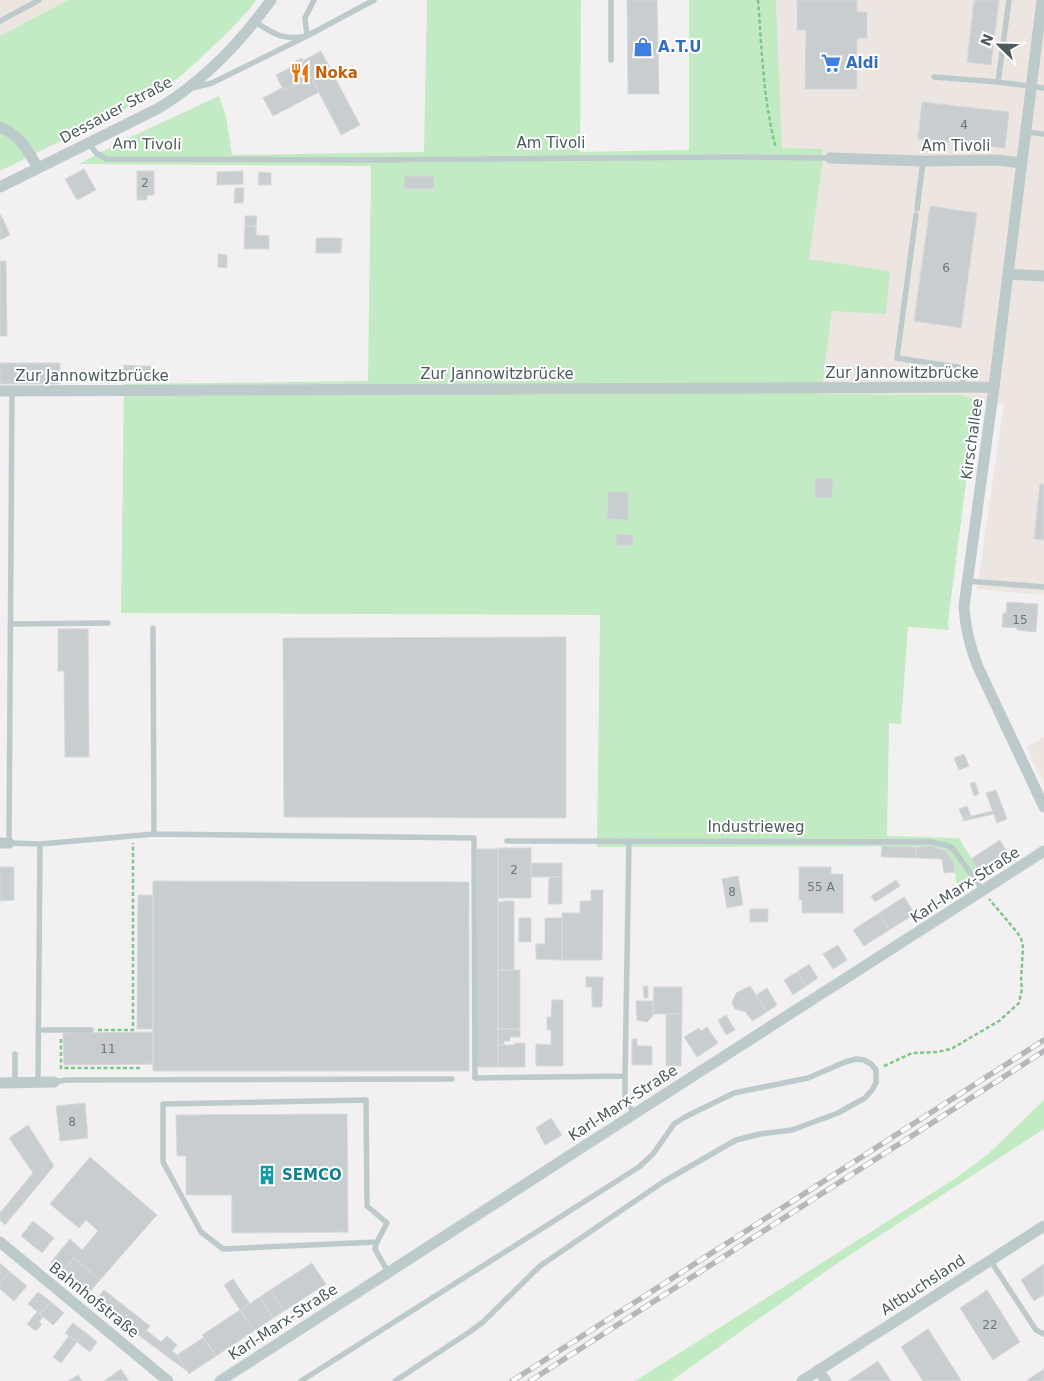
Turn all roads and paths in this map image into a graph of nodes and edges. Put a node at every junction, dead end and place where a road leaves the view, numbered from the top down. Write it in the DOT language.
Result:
graph roads {
  1 [pos="271,0"];
  2 [pos="314,0"];
  3 [pos="374,0"];
  4 [pos="612,0"];
  5 [pos="758,0"];
  6 [pos="1009,0"];
  7 [pos="1042,0"];
  8 [pos="37,1"];
  9 [pos="0,22"];
  10 [pos="255,22"];
  11 [pos="307,36"];
  12 [pos="611,60"];
  13 [pos="934,77"];
  14 [pos="998,82"];
  15 [pos="1031,86"];
  16 [pos="1044,88"];
  17 [pos="188,89"];
  18 [pos="0,127"];
  19 [pos="1025,132"];
  20 [pos="1044,134"];
  21 [pos="89,142"];
  22 [pos="779,157"];
  23 [pos="830,158"];
  24 [pos="923,161"];
  25 [pos="1022,163"];
  26 [pos="38,168"];
  27 [pos="0,188"];
  28 [pos="1008,274"];
  29 [pos="1044,276"];
  30 [pos="963,387"];
  31 [pos="994,387"];
  32 [pos="6,391"];
  33 [pos="967,581"];
  34 [pos="1044,587"];
  35 [pos="108,623"];
  36 [pos="10,624"];
  37 [pos="152,628"];
  38 [pos="1044,807"];
  39 [pos="154,834"];
  40 [pos="133,836"];
  41 [pos="506,841"];
  42 [pos="628,842"];
  43 [pos="5,843"];
  44 [pos="40,844"];
  45 [pos="1044,852"];
  46 [pos="982,891"];
  47 [pos="39,1030"];
  48 [pos="61,1030"];
  49 [pos="91,1030"];
  50 [pos="15,1054"];
  51 [pos="142,1068"];
  52 [pos="876,1070"];
  53 [pos="625,1076"];
  54 [pos="452,1079"];
  55 [pos="54,1082"];
  56 [pos="0,1083"];
  57 [pos="14,1083"];
  58 [pos="38,1083"];
  59 [pos="634,1114"];
  60 [pos="1044,1226"];
  61 [pos="0,1242"];
  62 [pos="377,1242"];
  63 [pos="990,1260"];
  64 [pos="388,1272"];
  65 [pos="1044,1334"];
  66 [pos="818,1370"];
  67 [pos="168,1381"];
  68 [pos="220,1381"];
  69 [pos="301,1381"];
  70 [pos="395,1381"];
  71 [pos="802,1381"];
  72 [pos="826,1381"];
  1 -- 10 [label="street, Dessauer Straße"];
  2 -- 11 [label="lane"];
  3 -- 11 [label="lane"];
  4 -- 12 [label="lane"];
  5 -- 22 [label="path"];
  6 -- 14 [label="lane"];
  7 -- 15 [label="street, Kirschallee"];
  8 -- 9 [label="lane"];
  10 -- 11 [label="lane"];
  10 -- 17 [label="street, Dessauer Straße"];
  11 -- 17 [label="lane"];
  13 -- 14 [label="lane"];
  14 -- 15 [label="lane"];
  15 -- 16 [label="lane"];
  15 -- 19 [label="street, Kirschallee"];
  17 -- 21 [label="street, Dessauer Straße"];
  18 -- 26 [label="street"];
  19 -- 20 [label="lane"];
  19 -- 25 [label="street, Kirschallee"];
  21 -- 22 [label="lane, Am Tivoli"];
  21 -- 26 [label="street, Dessauer Straße"];
  22 -- 23 [label="lane, Am Tivoli"];
  23 -- 24 [label="street, Am Tivoli"];
  24 -- 25 [label="street, Am Tivoli"];
  24 -- 30 [label="lane"];
  25 -- 28 [label="street, Kirschallee"];
  26 -- 27 [label="street, Dessauer Straße"];
  28 -- 29 [label="street"];
  28 -- 31 [label="street, Kirschallee"];
  30 -- 31 [label="street, Zur Jannowitzbrücke"];
  30 -- 32 [label="street, Zur Jannowitzbrücke"];
  31 -- 33 [label="street, Kirschallee"];
  32 -- 36 [label="lane"];
  33 -- 34 [label="lane"];
  33 -- 38 [label="street, Kirschallee"];
  35 -- 36 [label="lane"];
  36 -- 43 [label="lane"];
  37 -- 39 [label="lane"];
  39 -- 40 [label="lane"];
  39 -- 53 [label="lane"];
  40 -- 44 [label="lane"];
  40 -- 49 [label="path"];
  41 -- 42 [label="lane, Industrieweg"];
  42 -- 46 [label="lane, Industrieweg"];
  42 -- 53 [label="lane"];
  43 -- 44 [label="lane"];
  44 -- 47 [label="lane"];
  45 -- 46 [label="street, Karl-Marx-Straße"];
  46 -- 52 [label="path"];
  46 -- 59 [label="street, Karl-Marx-Straße"];
  47 -- 48 [label="lane"];
  47 -- 58 [label="lane"];
  48 -- 49 [label="lane"];
  48 -- 51 [label="path"];
  50 -- 57 [label="lane"];
  52 -- 69 [label="lane"];
  52 -- 70 [label="lane"];
  53 -- 59 [label="lane"];
  54 -- 55 [label="lane"];
  55 -- 58 [label="street"];
  56 -- 57 [label="street"];
  57 -- 58 [label="street"];
  59 -- 64 [label="street, Karl-Marx-Straße"];
  60 -- 63 [label="street, Altbuchsland"];
  61 -- 67 [label="street, Bahnhofstraße"];
  62 -- 62 [label="lane"];
  62 -- 64 [label="lane"];
  63 -- 65 [label="lane"];
  63 -- 66 [label="street, Altbuchsland"];
  64 -- 68 [label="street, Karl-Marx-Straße"];
  66 -- 71 [label="street, Altbuchsland"];
  66 -- 72 [label="street"];
}
